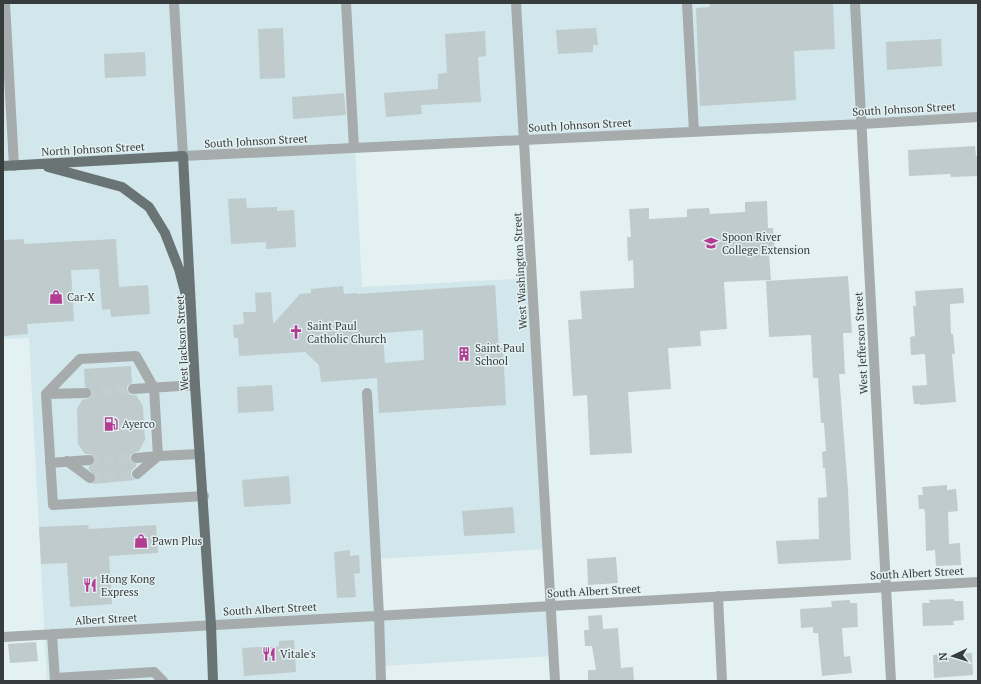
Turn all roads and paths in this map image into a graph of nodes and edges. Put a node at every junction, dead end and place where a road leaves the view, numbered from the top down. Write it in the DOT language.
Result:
graph roads {
  1 [pos="5,3"];
  2 [pos="174,3"];
  3 [pos="346,3"];
  4 [pos="516,3"];
  5 [pos="687,3"];
  6 [pos="855,3"];
  7 [pos="978,117"];
  8 [pos="862,124"];
  9 [pos="694,132"];
  10 [pos="524,139"];
  11 [pos="354,148"];
  12 [pos="183,156"];
  13 [pos="39,164"];
  14 [pos="3,166"];
  15 [pos="14,166"];
  16 [pos="193,318"];
  17 [pos="196,384"];
  18 [pos="154,388"];
  19 [pos="132,389"];
  20 [pos="86,393"];
  21 [pos="367,393"];
  22 [pos="46,394"];
  23 [pos="200,454"];
  24 [pos="158,456"];
  25 [pos="136,458"];
  26 [pos="89,460"];
  27 [pos="67,461"];
  28 [pos="50,462"];
  29 [pos="137,474"];
  30 [pos="90,478"];
  31 [pos="204,496"];
  32 [pos="978,582"];
  33 [pos="886,586"];
  34 [pos="718,596"];
  35 [pos="551,606"];
  36 [pos="379,615"];
  37 [pos="211,625"];
  38 [pos="52,634"];
  39 [pos="3,637"];
  40 [pos="55,679"];
  41 [pos="163,681"];
  42 [pos="213,681"];
  43 [pos="382,681"];
  44 [pos="555,681"];
  45 [pos="722,681"];
  46 [pos="891,681"];
  1 -- 15 [label="street"];
  2 -- 12 [label="street, West Jackson Street"];
  3 -- 11 [label="street"];
  4 -- 10 [label="street, West Washington Street"];
  5 -- 9 [label="street"];
  6 -- 8 [label="street, West Jefferson Street"];
  7 -- 8 [label="street, South Johnson Street"];
  8 -- 9 [label="street, South Johnson Street"];
  8 -- 33 [label="street, West Jefferson Street"];
  9 -- 10 [label="street, South Johnson Street"];
  10 -- 11 [label="street, South Johnson Street"];
  10 -- 35 [label="street, West Washington Street"];
  11 -- 12 [label="street, South Johnson Street"];
  12 -- 13 [label="main road, North Johnson Street"];
  12 -- 16 [label="main road, West Jackson Street"];
  13 -- 15 [label="main road, North Johnson Street"];
  13 -- 16 [label="main road"];
  14 -- 15 [label="main road, North Johnson Street"];
  16 -- 17 [label="main road, West Jackson Street"];
  17 -- 18 [label="street"];
  17 -- 23 [label="main road, West Jackson Street"];
  18 -- 19 [label="street"];
  18 -- 22 [label="street"];
  18 -- 24 [label="street"];
  20 -- 22 [label="street"];
  21 -- 36 [label="street"];
  22 -- 28 [label="street"];
  23 -- 24 [label="street"];
  23 -- 31 [label="main road, West Jackson Street"];
  24 -- 25 [label="street"];
  24 -- 29 [label="street"];
  26 -- 27 [label="street"];
  27 -- 28 [label="street"];
  27 -- 30 [label="street"];
  28 -- 31 [label="street"];
  31 -- 37 [label="main road, West Jackson Street"];
  32 -- 33 [label="street, South Albert Street"];
  33 -- 34 [label="street, South Albert Street"];
  33 -- 46 [label="street, West Jefferson Street"];
  34 -- 35 [label="street, South Albert Street"];
  34 -- 45 [label="street"];
  35 -- 36 [label="street, South Albert Street"];
  35 -- 44 [label="street, West Washington Street"];
  36 -- 37 [label="street, South Albert Street"];
  36 -- 43 [label="street"];
  37 -- 38 [label="street, Albert Street"];
  37 -- 42 [label="main road, West Jackson Street"];
  38 -- 39 [label="street, Albert Street"];
  38 -- 40 [label="street"];
  40 -- 41 [label="street"];
}
